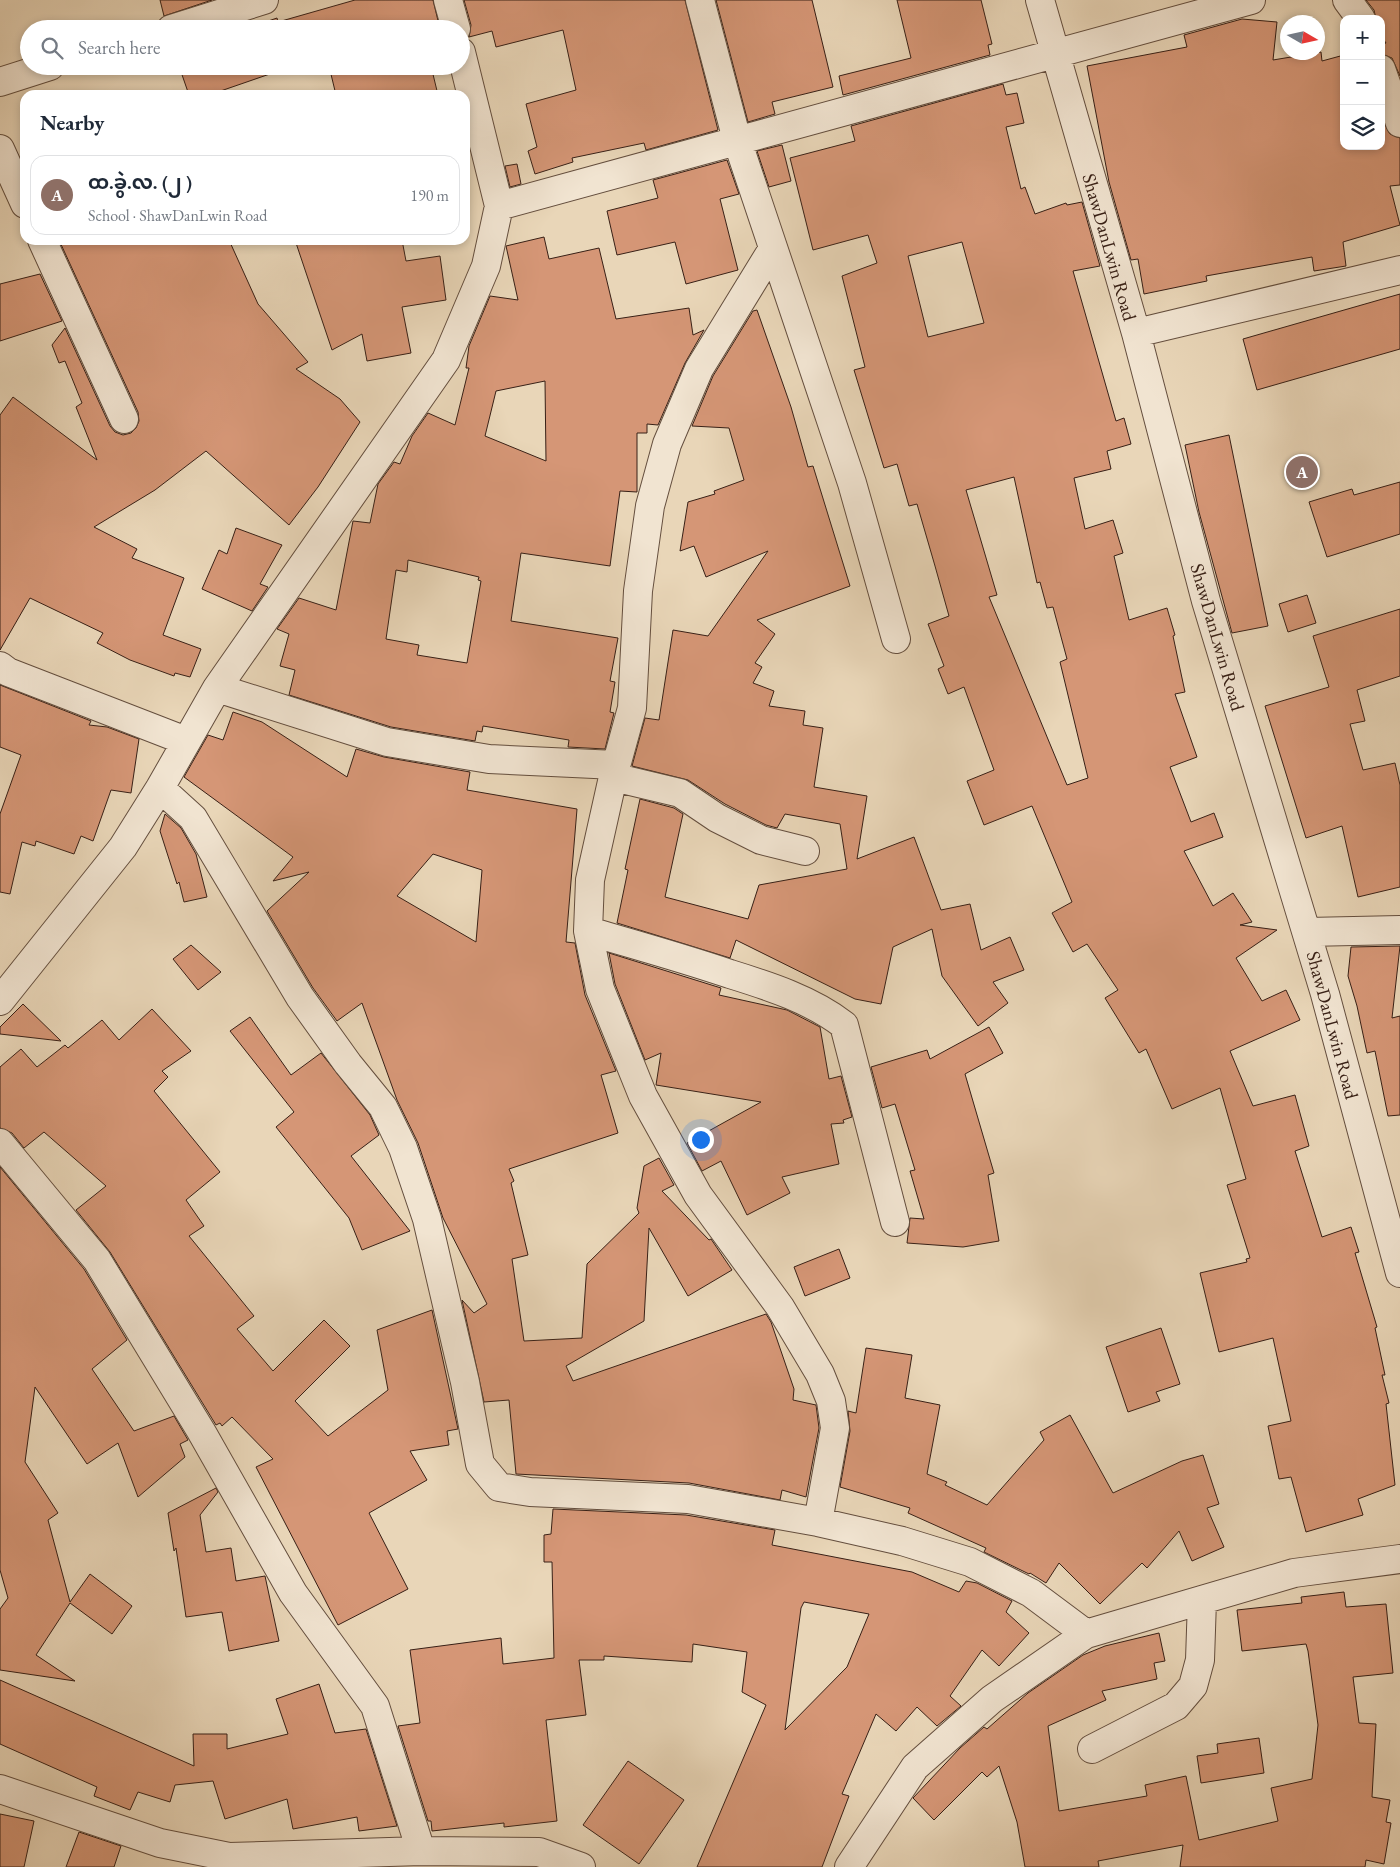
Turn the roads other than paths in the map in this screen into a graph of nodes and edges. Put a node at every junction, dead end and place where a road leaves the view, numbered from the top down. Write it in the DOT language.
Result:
graph roads {
  1 [pos="264,0"];
  2 [pos="448,0"];
  3 [pos="700,0"];
  4 [pos="1040,0"];
  5 [pos="1251,0"];
  6 [pos="1348,0"];
  7 [pos="1358,15"];
  8 [pos="200,20"];
  9 [pos="454,20"];
  10 [pos="1055,55"];
  11 [pos="22,75"];
  12 [pos="467,75"];
  13 [pos="1385,81"];
  14 [pos="0,82"];
  15 [pos="1400,123"];
  16 [pos="736,140"];
  17 [pos="0,149"];
  18 [pos="20,193"];
  19 [pos="499,206"];
  20 [pos="44,245"];
  21 [pos="772,250"];
  22 [pos="1400,270"];
  23 [pos="1136,334"];
  24 [pos="124,419"];
  25 [pos="896,639"];
  26 [pos="0,666"];
  27 [pos="218,688"];
  28 [pos="186,741"];
  29 [pos="614,771"];
  30 [pos="160,788"];
  31 [pos="805,851"];
  32 [pos="1400,930"];
  33 [pos="588,931"];
  34 [pos="1307,932"];
  35 [pos="0,1001"];
  36 [pos="0,1143"];
  37 [pos="895,1222"];
  38 [pos="1400,1273"];
  39 [pos="818,1522"];
  40 [pos="1400,1560"];
  41 [pos="1202,1600"];
  42 [pos="1086,1634"];
  43 [pos="1092,1750"];
  44 [pos="0,1789"];
  45 [pos="421,1851"];
  46 [pos="581,1867"];
  47 [pos="849,1867"];
  1 -- 8 [label="street"];
  2 -- 9 [label="street"];
  3 -- 16 [label="street"];
  4 -- 10 [label="street, ShawDanLwin Road"];
  5 -- 10 [label="street"];
  6 -- 7 [label="street"];
  10 -- 16 [label="street"];
  10 -- 23 [label="street, ShawDanLwin Road"];
  11 -- 14 [label="street"];
  12 -- 19 [label="street"];
  13 -- 15 [label="street"];
  16 -- 19 [label="street"];
  16 -- 21 [label="street"];
  17 -- 18 [label="street"];
  19 -- 27 [label="street"];
  20 -- 24 [label="street"];
  21 -- 25 [label="street"];
  21 -- 29 [label="street"];
  22 -- 23 [label="street"];
  23 -- 34 [label="street, ShawDanLwin Road"];
  26 -- 28 [label="street"];
  27 -- 28 [label="street"];
  27 -- 29 [label="street"];
  28 -- 30 [label="street"];
  29 -- 31 [label="street"];
  29 -- 33 [label="street"];
  30 -- 35 [label="street"];
  30 -- 39 [label="street"];
  32 -- 34 [label="street"];
  33 -- 37 [label="street"];
  33 -- 39 [label="street"];
  34 -- 38 [label="street, ShawDanLwin Road"];
  36 -- 45 [label="street"];
  39 -- 42 [label="street"];
  40 -- 41 [label="street"];
  41 -- 42 [label="street"];
  41 -- 43 [label="street"];
  42 -- 47 [label="street"];
  44 -- 45 [label="street"];
  45 -- 46 [label="street"];
}
